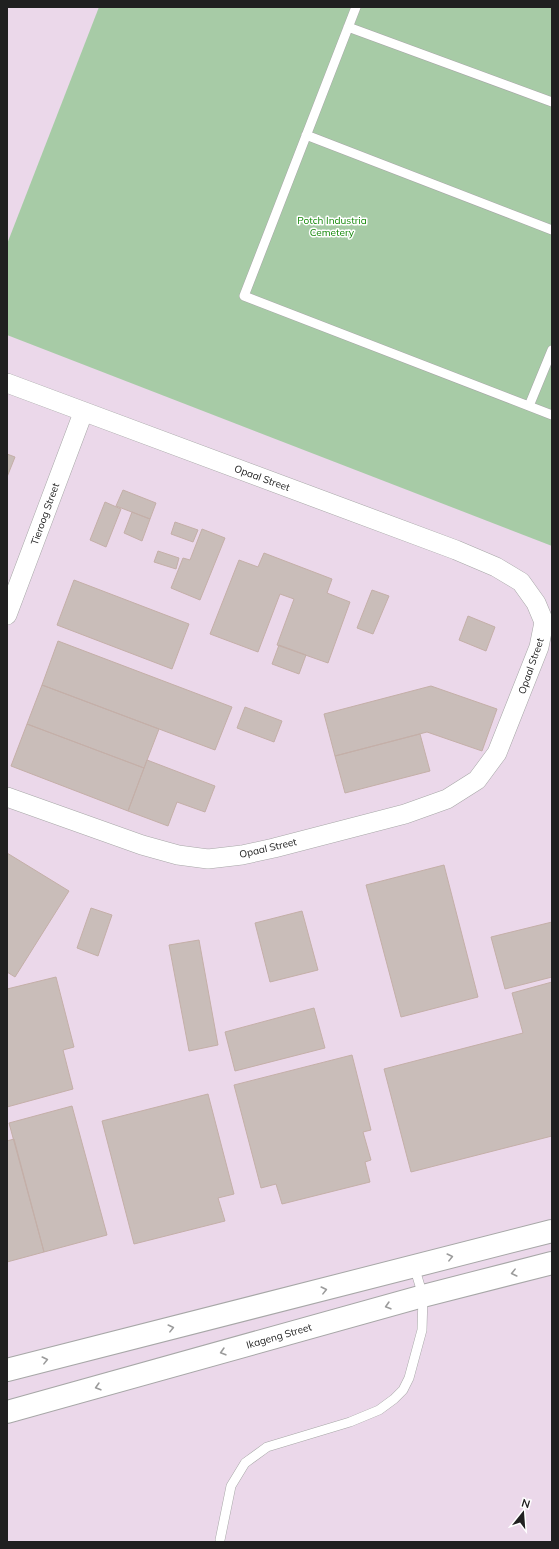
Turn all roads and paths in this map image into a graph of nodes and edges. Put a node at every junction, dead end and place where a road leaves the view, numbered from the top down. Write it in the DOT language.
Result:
graph roads {
  1 [pos="356,7"];
  2 [pos="348,27"];
  3 [pos="552,102"];
  4 [pos="306,135"];
  5 [pos="552,230"];
  6 [pos="552,350"];
  7 [pos="7,383"];
  8 [pos="529,406"];
  9 [pos="83,413"];
  10 [pos="552,415"];
  11 [pos="7,615"];
  12 [pos="7,797"];
  13 [pos="552,1231"];
  14 [pos="552,1263"];
  15 [pos="414,1266"];
  16 [pos="423,1296"];
  17 [pos="292,1298"];
  18 [pos="301,1330"];
  19 [pos="7,1370"];
  20 [pos="7,1412"];
  21 [pos="220,1540"];
  1 -- 2 [label="lane"];
  2 -- 3 [label="lane"];
  2 -- 4 [label="lane"];
  4 -- 5 [label="lane"];
  4 -- 8 [label="lane"];
  6 -- 8 [label="lane"];
  7 -- 9 [label="street, Opaal Street"];
  8 -- 10 [label="lane"];
  9 -- 11 [label="street, Tieroog Street"];
  9 -- 12 [label="street, Opaal Street"];
  15 -- 13 [label="street, one-way"];
  14 -- 16 [label="street, Ikageng Street, one-way"];
  15 -- 16 [label="lane"];
  17 -- 15 [label="street, one-way"];
  16 -- 18 [label="street, Ikageng Street, one-way"];
  16 -- 21 [label="lane"];
  17 -- 18 [label="street"];
  19 -- 17 [label="street, one-way"];
  18 -- 20 [label="street, Ikageng Street, one-way"];
}
